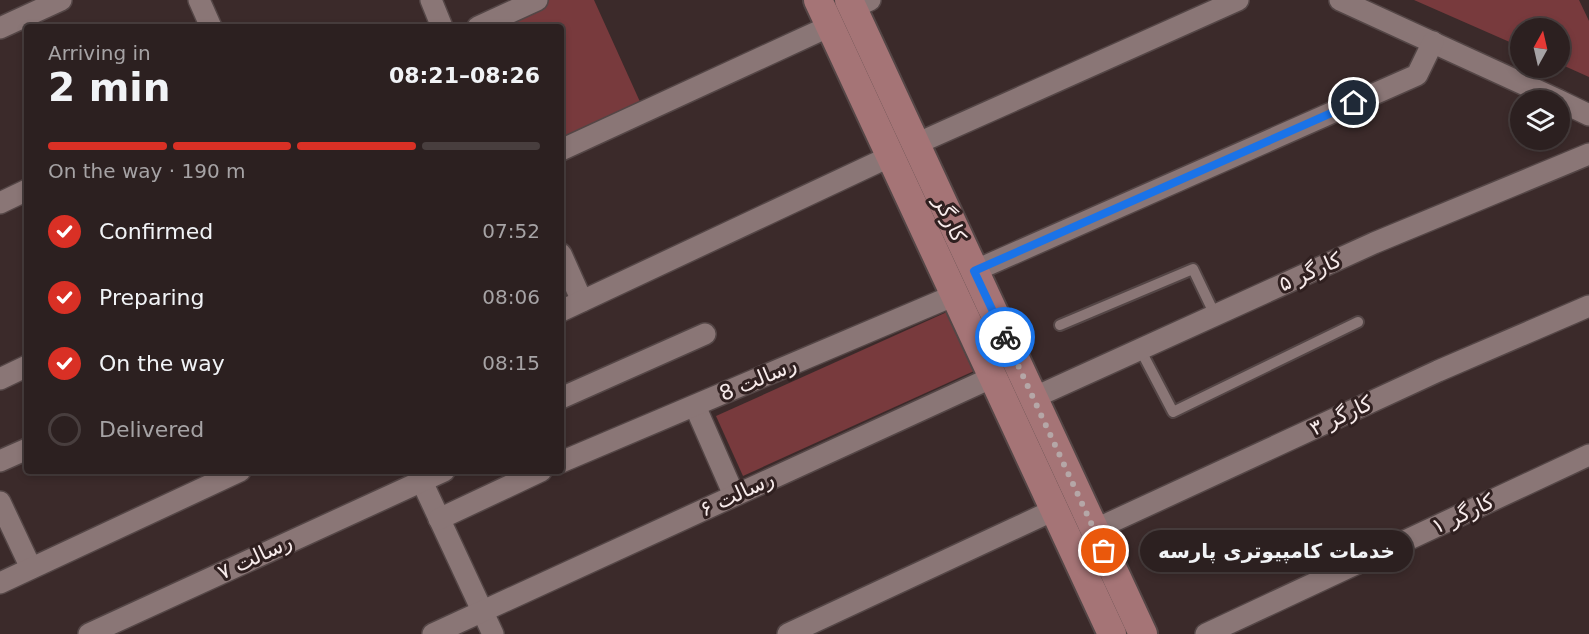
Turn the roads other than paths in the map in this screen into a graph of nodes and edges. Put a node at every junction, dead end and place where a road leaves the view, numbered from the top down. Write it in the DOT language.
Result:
graph roads {
  1 [pos="62,0"];
  2 [pos="199,0"];
  3 [pos="431,0"];
  4 [pos="537,0"];
  5 [pos="818,0"];
  6 [pos="1238,0"];
  7 [pos="1340,0"];
  8 [pos="857,3"];
  9 [pos="210,24"];
  10 [pos="441,24"];
  11 [pos="485,24"];
  12 [pos="830,26"];
  13 [pos="0,28"];
  14 [pos="1433,42"];
  15 [pos="1536,90"];
  16 [pos="1570,106"];
  17 [pos="1589,115"];
  18 [pos="564,149"];
  19 [pos="903,150"];
  20 [pos="1589,154"];
  21 [pos="24,191"];
  22 [pos="0,202"];
  23 [pos="564,261"];
  24 [pos="974,271"];
  25 [pos="955,295"];
  26 [pos="582,301"];
  27 [pos="1589,306"];
  28 [pos="564,310"];
  29 [pos="1215,315"];
  30 [pos="1358,322"];
  31 [pos="1060,325"];
  32 [pos="705,334"];
  33 [pos="1140,350"];
  34 [pos="24,367"];
  35 [pos="993,376"];
  36 [pos="0,379"];
  37 [pos="564,397"];
  38 [pos="1033,398"];
  39 [pos="694,406"];
  40 [pos="24,450"];
  41 [pos="1589,455"];
  42 [pos="1045,457"];
  43 [pos="564,461"];
  44 [pos="0,462"];
  45 [pos="234,474"];
  46 [pos="530,474"];
  47 [pos="419,476"];
  48 [pos="734,495"];
  49 [pos="1,508"];
  50 [pos="1054,510"];
  51 [pos="440,519"];
  52 [pos="1094,530"];
  53 [pos="31,568"];
  54 [pos="0,583"];
  55 [pos="482,611"];
  56 [pos="114,629"];
  57 [pos="89,634"];
  58 [pos="433,634"];
  59 [pos="493,634"];
  60 [pos="788,634"];
  61 [pos="1112,634"];
  62 [pos="1143,634"];
  63 [pos="1206,634"];
  1 -- 13 [label="street"];
  2 -- 9 [label="street"];
  3 -- 10 [label="street"];
  4 -- 11 [label="street"];
  5 -- 12 [label="street, کارگر"];
  6 -- 19 [label="street"];
  7 -- 14 [label="street"];
  8 -- 19 [label="street, کارگر"];
  12 -- 18 [label="street"];
  12 -- 19 [label="street, کارگر"];
  14 -- 15 [label="street"];
  14 -- 24 [label="street"];
  16 -- 17 [label="street"];
  19 -- 24 [label="street, کارگر"];
  19 -- 25 [label="street, کارگر"];
  19 -- 26 [label="street"];
  20 -- 29 [label="street, کارگر ۵"];
  21 -- 22 [label="street"];
  23 -- 26 [label="street"];
  24 -- 38 [label="street, کارگر"];
  25 -- 35 [label="street, کارگر"];
  25 -- 39 [label="street, رسالت 8"];
  26 -- 28 [label="street"];
  27 -- 52 [label="street, کارگر ۳"];
  29 -- 31 [label="lane"];
  29 -- 33 [label="street, کارگر ۵"];
  30 -- 33 [label="lane"];
  32 -- 37 [label="street"];
  33 -- 38 [label="street, کارگر ۵"];
  34 -- 36 [label="street"];
  35 -- 42 [label="street, کارگر"];
  35 -- 48 [label="street, رسالت ۶"];
  38 -- 42 [label="street, کارگر"];
  39 -- 43 [label="street, رسالت 8"];
  39 -- 48 [label="street"];
  40 -- 44 [label="street"];
  41 -- 63 [label="street, کارگر ۱"];
  42 -- 50 [label="street, کارگر"];
  42 -- 52 [label="street, کارگر"];
  45 -- 53 [label="street"];
  46 -- 51 [label="street"];
  47 -- 51 [label="street"];
  47 -- 56 [label="street, رسالت ۷"];
  48 -- 55 [label="street, رسالت ۶"];
  49 -- 53 [label="street"];
  50 -- 60 [label="street"];
  50 -- 61 [label="street, کارگر"];
  51 -- 55 [label="street"];
  52 -- 62 [label="street, کارگر"];
  53 -- 54 [label="street"];
  55 -- 58 [label="street, رسالت ۶"];
  55 -- 59 [label="street"];
  56 -- 57 [label="street, رسالت ۷"];
}
